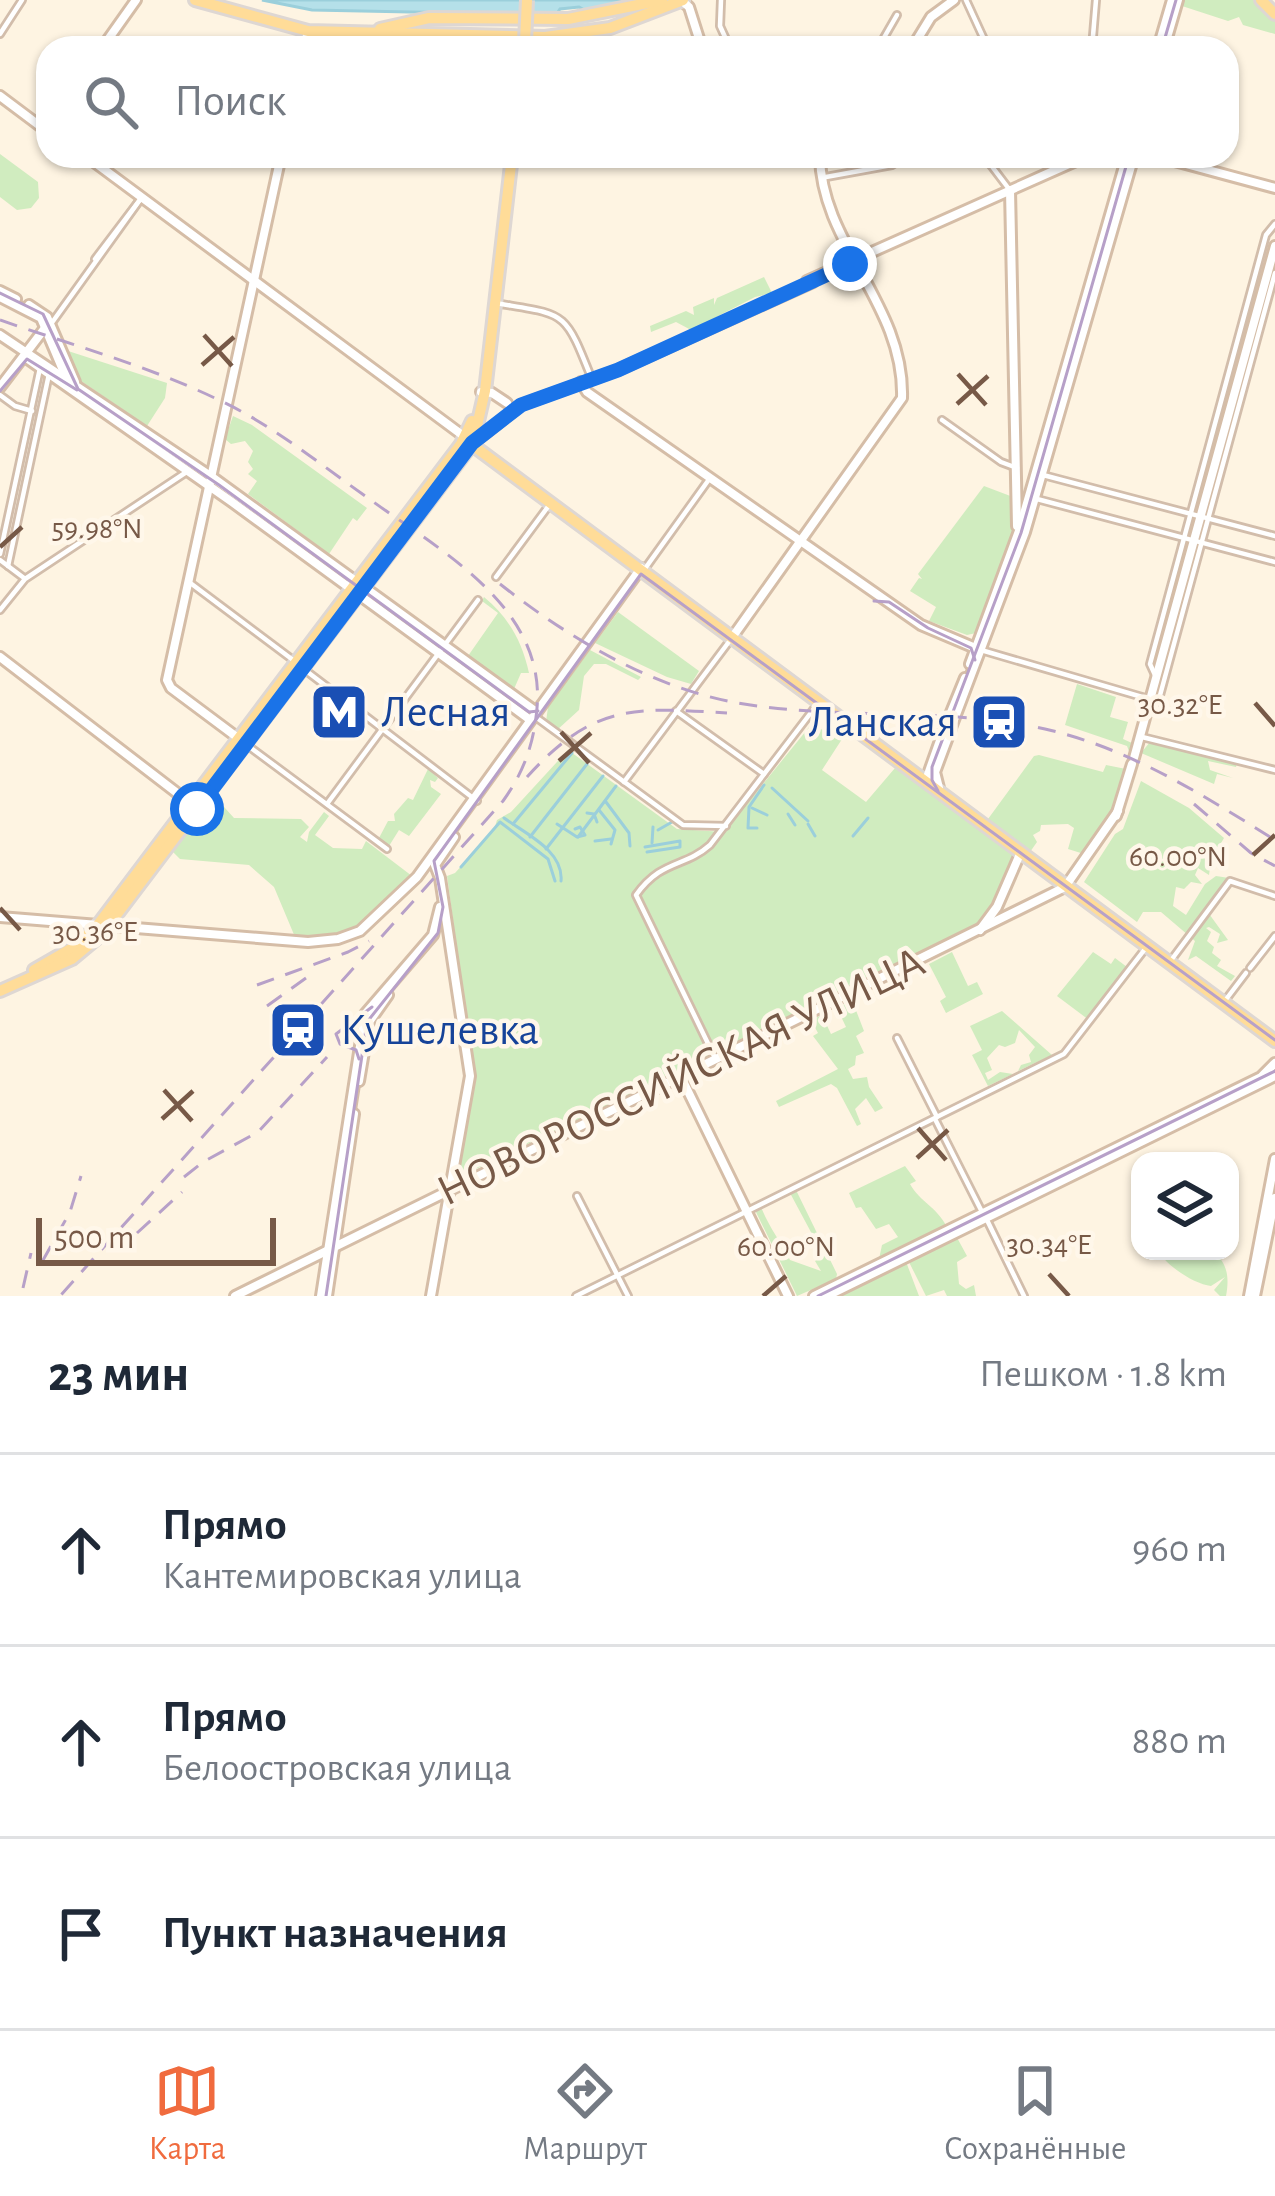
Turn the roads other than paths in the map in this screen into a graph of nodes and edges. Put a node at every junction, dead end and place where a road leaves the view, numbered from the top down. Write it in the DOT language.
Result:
graph roads {
  1 [pos="21,0"];
  2 [pos="136,0"];
  3 [pos="195,0"];
  4 [pos="212,0"];
  5 [pos="524,0"];
  6 [pos="662,0"];
  7 [pos="682,0"];
  8 [pos="722,0"];
  9 [pos="954,0"];
  10 [pos="966,0"];
  11 [pos="1096,0"];
  12 [pos="1175,0"];
  13 [pos="1261,0"];
  14 [pos="1275,14"];
  15 [pos="897,16"];
  16 [pos="513,19"];
  17 [pos="308,31"];
  18 [pos="0,34"];
  19 [pos="110,36"];
  20 [pos="307,36"];
  21 [pos="388,36"];
  22 [pos="516,36"];
  23 [pos="518,36"];
  24 [pos="572,36"];
  25 [pos="698,36"];
  26 [pos="725,36"];
  27 [pos="887,36"];
  28 [pos="919,36"];
  29 [pos="982,36"];
  30 [pos="1093,36"];
  31 [pos="1164,36"];
  32 [pos="0,94"];
  33 [pos="36,120"];
  34 [pos="99,168"];
  35 [pos="278,168"];
  36 [pos="509,168"];
  37 [pos="509,168"];
  38 [pos="820,168"];
  39 [pos="875,168"];
  40 [pos="993,168"];
  41 [pos="1060,168"];
  42 [pos="1128,168"];
  43 [pos="1204,168"];
  44 [pos="1211,168"];
  45 [pos="820,178"];
  46 [pos="1275,186"];
  47 [pos="1010,190"];
  48 [pos="140,199"];
  49 [pos="1275,224"];
  50 [pos="1275,234"];
  51 [pos="1275,246"];
  52 [pos="857,260"];
  53 [pos="1275,273"];
  54 [pos="812,282"];
  55 [pos="254,283"];
  56 [pos="0,294"];
  57 [pos="495,303"];
  58 [pos="45,314"];
  59 [pos="48,326"];
  60 [pos="0,337"];
  61 [pos="26,355"];
  62 [pos="65,359"];
  63 [pos="59,375"];
  64 [pos="591,377"];
  65 [pos="580,382"];
  66 [pos="0,392"];
  67 [pos="482,392"];
  68 [pos="507,403"];
  69 [pos="31,410"];
  70 [pos="41,412"];
  71 [pos="507,416"];
  72 [pos="942,420"];
  73 [pos="468,441"];
  74 [pos="1017,467"];
  75 [pos="188,471"];
  76 [pos="17,473"];
  77 [pos="1039,474"];
  78 [pos="27,475"];
  79 [pos="710,478"];
  80 [pos="212,482"];
  81 [pos="1032,498"];
  82 [pos="551,503"];
  83 [pos="1200,516"];
  84 [pos="6,528"];
  85 [pos="15,530"];
  86 [pos="1275,536"];
  87 [pos="1019,540"];
  88 [pos="1193,541"];
  89 [pos="802,542"];
  90 [pos="0,557"];
  91 [pos="1275,562"];
  92 [pos="8,566"];
  93 [pos="643,569"];
  94 [pos="496,577"];
  95 [pos="25,579"];
  96 [pos="189,581"];
  97 [pos="359,589"];
  98 [pos="478,600"];
  99 [pos="0,610"];
  100 [pos="732,637"];
  101 [pos="441,649"];
  102 [pos="979,650"];
  103 [pos="0,661"];
  104 [pos="300,666"];
  105 [pos="818,704"];
  106 [pos="1149,704"];
  107 [pos="676,711"];
  108 [pos="534,716"];
  109 [pos="382,729"];
  110 [pos="1140,740"];
  111 [pos="243,741"];
  112 [pos="1275,770"];
  113 [pos="764,775"];
  114 [pos="931,780"];
  115 [pos="624,782"];
  116 [pos="475,800"];
  117 [pos="327,804"];
  118 [pos="193,806"];
  119 [pos="725,826"];
  120 [pos="387,849"];
  121 [pos="1022,852"];
  122 [pos="429,868"];
  123 [pos="1068,886"];
  124 [pos="1275,896"];
  125 [pos="442,907"];
  126 [pos="0,915"];
  127 [pos="102,924"];
  128 [pos="980,932"];
  129 [pos="1275,936"];
  130 [pos="1148,945"];
  131 [pos="1170,961"];
  132 [pos="0,988"];
  133 [pos="1224,1001"];
  134 [pos="897,1038"];
  135 [pos="1275,1038"];
  136 [pos="716,1060"];
  137 [pos="1274,1072"];
  138 [pos="681,1077"];
  139 [pos="936,1117"];
  140 [pos="1275,1160"];
  141 [pos="448,1191"];
  142 [pos="577,1196"];
  143 [pos="1275,1198"];
  144 [pos="747,1211"];
  145 [pos="984,1216"];
  146 [pos="330,1250"];
  147 [pos="618,1276"];
  148 [pos="237,1296"];
  149 [pos="324,1296"];
  150 [pos="431,1296"];
  151 [pos="575,1296"];
  152 [pos="628,1296"];
  153 [pos="788,1296"];
  154 [pos="814,1296"];
  155 [pos="826,1296"];
  156 [pos="1024,1296"];
  157 [pos="1252,1296"];
  1 -- 18 [label="street"];
  2 -- 19 [label="main road"];
  3 -- 17 [label="main road"];
  4 -- 16 [label="main road"];
  5 -- 23 [label="main road, bridge"];
  6 -- 16 [label="main road"];
  7 -- 24 [label="main road"];
  7 -- 25 [label="main road"];
  8 -- 26 [label="street"];
  9 -- 28 [label="main road"];
  10 -- 29 [label="street"];
  11 -- 30 [label="street"];
  12 -- 31 [label="main road"];
  13 -- 14 [label="main road"];
  15 -- 27 [label="street"];
  16 -- 22 [label="main road"];
  17 -- 20 [label="main road"];
  17 -- 21 [label="main road"];
  32 -- 33 [label="main road"];
  34 -- 48 [label="main road"];
  35 -- 55 [label="main road"];
  36 -- 57 [label="main road"];
  37 -- 67 [label="main road"];
  38 -- 45 [label="main road"];
  39 -- 45 [label="street"];
  40 -- 47 [label="street"];
  41 -- 47 [label="main road"];
  42 -- 77 [label="main road"];
  43 -- 46 [label="main road"];
  44 -- 46 [label="main road"];
  45 -- 52 [label="main road"];
  47 -- 52 [label="main road"];
  47 -- 74 [label="main road"];
  48 -- 55 [label="main road"];
  48 -- 58 [label="street"];
  48 -- 59 [label="street"];
  49 -- 83 [label="street"];
  50 -- 83 [label="main road"];
  51 -- 83 [label="main road"];
  52 -- 54 [label="street"];
  52 -- 64 [label="main road"];
  52 -- 89 [label="main road"];
  53 -- 83 [label="street"];
  54 -- 65 [label="main road"];
  55 -- 73 [label="main road"];
  55 -- 80 [label="main road"];
  56 -- 58 [label="main road"];
  56 -- 59 [label="main road"];
  57 -- 64 [label="street"];
  57 -- 67 [label="main road"];
  58 -- 59 [label="main road"];
  59 -- 61 [label="main road"];
  59 -- 62 [label="main road"];
  59 -- 63 [label="main road"];
  60 -- 61 [label="main road"];
  61 -- 63 [label="main road"];
  61 -- 66 [label="main road"];
  62 -- 63 [label="main road"];
  62 -- 63 [label="main road"];
  63 -- 69 [label="street"];
  63 -- 70 [label="street"];
  63 -- 75 [label="main road"];
  63 -- 80 [label="main road"];
  64 -- 65 [label="main road"];
  65 -- 68 [label="main road"];
  65 -- 71 [label="main road"];
  65 -- 79 [label="main road"];
  66 -- 69 [label="street"];
  67 -- 68 [label="main road"];
  67 -- 73 [label="main road"];
  68 -- 71 [label="main road"];
  69 -- 70 [label="street"];
  69 -- 76 [label="street"];
  70 -- 78 [label="street"];
  71 -- 73 [label="main road"];
  72 -- 74 [label="street"];
  73 -- 82 [label="main road"];
  73 -- 97 [label="main road"];
  74 -- 87 [label="main road"];
  75 -- 80 [label="main road"];
  75 -- 95 [label="street"];
  76 -- 78 [label="street"];
  76 -- 84 [label="street"];
  77 -- 81 [label="main road"];
  77 -- 83 [label="street"];
  78 -- 85 [label="street"];
  79 -- 89 [label="main road"];
  79 -- 93 [label="street"];
  80 -- 96 [label="main road"];
  80 -- 97 [label="main road"];
  81 -- 87 [label="main road"];
  81 -- 88 [label="street"];
  82 -- 93 [label="main road"];
  82 -- 94 [label="street"];
  83 -- 86 [label="street"];
  83 -- 88 [label="main road"];
  84 -- 85 [label="street"];
  84 -- 90 [label="street"];
  85 -- 92 [label="street"];
  87 -- 102 [label="main road"];
  88 -- 91 [label="street"];
  88 -- 106 [label="main road"];
  88 -- 106 [label="main road"];
  89 -- 100 [label="main road"];
  89 -- 102 [label="main road"];
  90 -- 92 [label="street"];
  92 -- 95 [label="street"];
  93 -- 100 [label="main road"];
  93 -- 108 [label="main road"];
  95 -- 99 [label="street"];
  96 -- 104 [label="street"];
  96 -- 111 [label="main road"];
  97 -- 101 [label="main road"];
  97 -- 104 [label="main road"];
  98 -- 101 [label="street"];
  100 -- 105 [label="main road"];
  100 -- 107 [label="street"];
  100 -- 114 [label="main road"];
  101 -- 108 [label="main road"];
  101 -- 109 [label="street"];
  102 -- 106 [label="street"];
  102 -- 114 [label="main road"];
  103 -- 118 [label="main road"];
  104 -- 109 [label="street"];
  104 -- 111 [label="main road"];
  105 -- 113 [label="street"];
  105 -- 114 [label="main road"];
  106 -- 110 [label="main road"];
  107 -- 113 [label="street"];
  107 -- 115 [label="street"];
  108 -- 115 [label="street"];
  108 -- 116 [label="main road"];
  109 -- 116 [label="street"];
  109 -- 117 [label="street"];
  110 -- 112 [label="street"];
  110 -- 123 [label="main road"];
  111 -- 117 [label="street"];
  111 -- 118 [label="main road"];
  113 -- 119 [label="street"];
  114 -- 121 [label="main road"];
  115 -- 119 [label="street"];
  116 -- 122 [label="main road"];
  117 -- 120 [label="street"];
  118 -- 127 [label="main road"];
  119 -- 136 [label="street"];
  121 -- 123 [label="main road"];
  121 -- 128 [label="main road"];
  122 -- 125 [label="main road"];
  122 -- 127 [label="main road"];
  123 -- 128 [label="main road, НОВОРОССИЙСКАЯ УЛИЦА"];
  123 -- 130 [label="main road"];
  124 -- 131 [label="street"];
  125 -- 141 [label="main road"];
  125 -- 146 [label="main road"];
  126 -- 127 [label="main road"];
  127 -- 132 [label="main road"];
  128 -- 136 [label="main road, НОВОРОССИЙСКАЯ УЛИЦА"];
  129 -- 133 [label="street"];
  130 -- 131 [label="main road"];
  130 -- 139 [label="street"];
  131 -- 133 [label="main road"];
  133 -- 135 [label="main road"];
  134 -- 139 [label="street"];
  136 -- 138 [label="main road, НОВОРОССИЙСКАЯ УЛИЦА"];
  137 -- 145 [label="main road"];
  138 -- 141 [label="main road, НОВОРОССИЙСКАЯ УЛИЦА"];
  138 -- 144 [label="main road"];
  139 -- 144 [label="street"];
  139 -- 145 [label="street"];
  140 -- 157 [label="main road"];
  141 -- 146 [label="main road, НОВОРОССИЙСКАЯ УЛИЦА"];
  141 -- 150 [label="main road"];
  142 -- 147 [label="street"];
  143 -- 157 [label="main road"];
  144 -- 147 [label="street"];
  144 -- 153 [label="main road"];
  145 -- 154 [label="main road"];
  145 -- 155 [label="main road"];
  145 -- 156 [label="street"];
  146 -- 148 [label="main road, НОВОРОССИЙСКАЯ УЛИЦА"];
  146 -- 149 [label="main road"];
  147 -- 151 [label="street"];
  147 -- 152 [label="street"];
}
